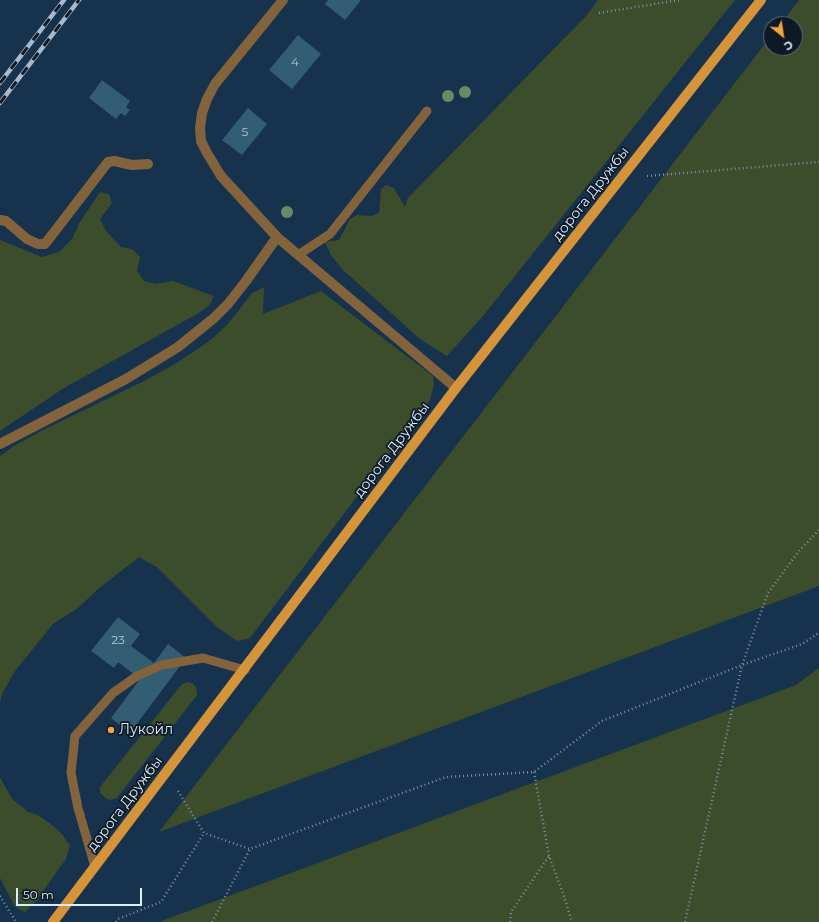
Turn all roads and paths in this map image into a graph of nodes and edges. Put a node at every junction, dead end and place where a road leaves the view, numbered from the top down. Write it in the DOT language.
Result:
graph roads {
  1 [pos="283,0"];
  2 [pos="679,0"];
  3 [pos="760,0"];
  4 [pos="599,13"];
  5 [pos="427,111"];
  6 [pos="819,162"];
  7 [pos="148,164"];
  8 [pos="647,176"];
  9 [pos="0,220"];
  10 [pos="277,237"];
  11 [pos="298,254"];
  12 [pos="456,388"];
  13 [pos="0,444"];
  14 [pos="819,530"];
  15 [pos="819,633"];
  16 [pos="742,665"];
  17 [pos="245,670"];
  18 [pos="534,772"];
  19 [pos="178,791"];
  20 [pos="204,832"];
  21 [pos="250,849"];
  22 [pos="548,856"];
  23 [pos="95,867"];
  24 [pos="0,896"];
  25 [pos="16,922"];
  26 [pos="53,922"];
  27 [pos="116,922"];
  28 [pos="212,922"];
  29 [pos="510,922"];
  30 [pos="572,922"];
  31 [pos="686,922"];
  1 -- 10 [label="street"];
  2 -- 4 [label="path"];
  3 -- 12 [label="main road, дорога Дружбы"];
  5 -- 11 [label="lane"];
  6 -- 8 [label="path"];
  7 -- 9 [label="street"];
  10 -- 11 [label="street"];
  10 -- 13 [label="street"];
  11 -- 12 [label="street"];
  12 -- 17 [label="main road, дорога Дружбы"];
  14 -- 16 [label="path"];
  15 -- 16 [label="path"];
  16 -- 18 [label="path"];
  16 -- 31 [label="path"];
  17 -- 23 [label="main road, дорога Дружбы"];
  17 -- 23 [label="lane"];
  18 -- 21 [label="path"];
  18 -- 22 [label="path"];
  19 -- 20 [label="path"];
  20 -- 21 [label="path"];
  20 -- 27 [label="path"];
  21 -- 28 [label="path"];
  22 -- 29 [label="path"];
  22 -- 30 [label="path"];
  23 -- 26 [label="main road, дорога Дружбы"];
  24 -- 25 [label="path"];
}
